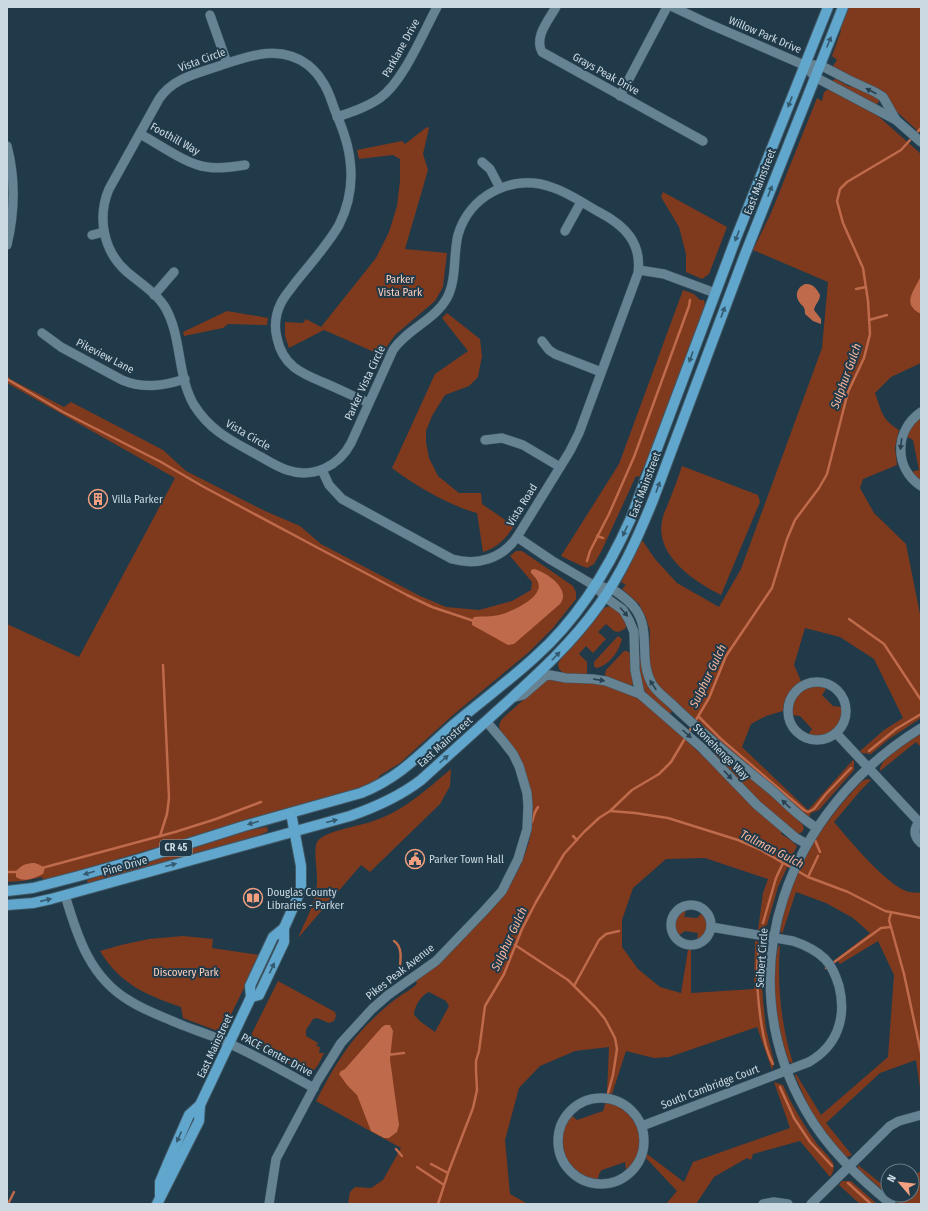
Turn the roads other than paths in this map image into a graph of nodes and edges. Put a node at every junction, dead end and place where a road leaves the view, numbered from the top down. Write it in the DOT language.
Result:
graph roads {
  1 [pos="437,7"];
  2 [pos="556,7"];
  3 [pos="667,7"];
  4 [pos="673,7"];
  5 [pos="828,7"];
  6 [pos="843,7"];
  7 [pos="210,15"];
  8 [pos="227,63"];
  9 [pos="804,65"];
  10 [pos="820,65"];
  11 [pos="815,77"];
  12 [pos="620,96"];
  13 [pos="338,117"];
  14 [pos="896,120"];
  15 [pos="140,134"];
  16 [pos="704,141"];
  17 [pos="921,142"];
  18 [pos="7,146"];
  19 [pos="482,162"];
  20 [pos="245,165"];
  21 [pos="500,188"];
  22 [pos="581,202"];
  23 [pos="565,231"];
  24 [pos="104,232"];
  25 [pos="92,235"];
  26 [pos="7,245"];
  27 [pos="639,270"];
  28 [pos="174,272"];
  29 [pos="715,293"];
  30 [pos="154,295"];
  31 [pos="42,333"];
  32 [pos="542,341"];
  33 [pos="601,372"];
  34 [pos="184,379"];
  35 [pos="369,403"];
  36 [pos="921,412"];
  37 [pos="485,440"];
  38 [pos="560,467"];
  39 [pos="322,470"];
  40 [pos="921,486"];
  41 [pos="517,537"];
  42 [pos="595,586"];
  43 [pos="611,588"];
  44 [pos="605,597"];
  45 [pos="640,694"];
  46 [pos="512,698"];
  47 [pos="486,721"];
  48 [pos="921,728"];
  49 [pos="836,733"];
  50 [pos="869,768"];
  51 [pos="291,813"];
  52 [pos="920,821"];
  53 [pos="817,828"];
  54 [pos="294,831"];
  55 [pos="921,843"];
  56 [pos="807,844"];
  57 [pos="7,890"];
  58 [pos="65,895"];
  59 [pos="7,905"];
  60 [pos="711,928"];
  61 [pos="774,938"];
  62 [pos="229,1043"];
  63 [pos="787,1071"];
  64 [pos="314,1088"];
  65 [pos="921,1115"];
  66 [pos="642,1126"];
  67 [pos="848,1166"];
  68 [pos="159,1200"];
  69 [pos="269,1204"];
  70 [pos="763,1204"];
  71 [pos="788,1204"];
  72 [pos="811,1204"];
  73 [pos="891,1204"];
  1 -- 13 [label="street, Parklane Drive"];
  2 -- 12 [label="street, Grays Peak Drive"];
  3 -- 12 [label="street"];
  4 -- 9 [label="street, Willow Park Drive"];
  5 -- 9 [label="main road, East Mainstreet"];
  10 -- 6 [label="main road, East Mainstreet, one-way"];
  7 -- 8 [label="street"];
  8 -- 13 [label="street, Vista Circle"];
  8 -- 15 [label="street, Vista Circle"];
  9 -- 10 [label="street, Willow Park Drive"];
  9 -- 11 [label="street, Willow Park Drive"];
  9 -- 29 [label="main road, East Mainstreet, one-way"];
  10 -- 11 [label="main road, East Mainstreet"];
  14 -- 10 [label="street, Willow Park Drive, one-way"];
  11 -- 14 [label="street, Willow Park Drive"];
  43 -- 11 [label="main road, East Mainstreet, one-way"];
  12 -- 16 [label="street, Grays Peak Drive"];
  13 -- 35 [label="street, Vista Circle"];
  14 -- 17 [label="street, Willow Park Drive"];
  15 -- 20 [label="street, Foothill Way"];
  15 -- 24 [label="street, Vista Circle"];
  18 -- 26 [label="street"];
  19 -- 21 [label="street"];
  21 -- 22 [label="street, Parker Vista Circle"];
  21 -- 35 [label="street, Parker Vista Circle"];
  22 -- 23 [label="street"];
  22 -- 27 [label="street, Parker Vista Circle"];
  24 -- 25 [label="street"];
  24 -- 30 [label="street, Vista Circle"];
  27 -- 29 [label="street"];
  27 -- 33 [label="street, Vista Road"];
  28 -- 30 [label="street"];
  29 -- 42 [label="main road, East Mainstreet, one-way"];
  30 -- 34 [label="street, Vista Circle"];
  31 -- 34 [label="street, Pikeview Lane"];
  32 -- 33 [label="street"];
  33 -- 38 [label="street, Vista Road"];
  34 -- 39 [label="street, Vista Circle"];
  35 -- 39 [label="street, Parker Vista Circle"];
  36 -- 40 [label="street, one-way"];
  37 -- 38 [label="street"];
  38 -- 41 [label="street, Vista Road"];
  39 -- 41 [label="street, Vista Road"];
  41 -- 42 [label="street, Stonehenge Way"];
  42 -- 43 [label="street, Stonehenge Way"];
  42 -- 44 [label="street, Stonehenge Way"];
  42 -- 51 [label="main road, East Mainstreet"];
  43 -- 44 [label="main road, East Mainstreet"];
  53 -- 43 [label="street, Stonehenge Way, one-way"];
  44 -- 45 [label="street, Stonehenge Way, one-way"];
  46 -- 44 [label="main road, East Mainstreet, one-way"];
  46 -- 45 [label="street, one-way"];
  45 -- 56 [label="street, Stonehenge Way, one-way"];
  46 -- 47 [label="main road, East Mainstreet"];
  54 -- 47 [label="main road, East Mainstreet, one-way"];
  47 -- 64 [label="street, Pikes Peak Avenue"];
  48 -- 50 [label="street, Seibert Circle"];
  49 -- 49 [label="street"];
  49 -- 50 [label="street"];
  50 -- 52 [label="street"];
  50 -- 53 [label="street, Seibert Circle"];
  51 -- 54 [label="main road, East Mainstreet"];
  51 -- 57 [label="main road, Pine Drive / CR 45, one-way"];
  52 -- 55 [label="street"];
  53 -- 56 [label="street, Seibert Circle"];
  58 -- 54 [label="main road, Pine Drive / CR 45, one-way"];
  54 -- 62 [label="main road, East Mainstreet"];
  56 -- 61 [label="street, Seibert Circle"];
  59 -- 58 [label="main road, Pine Drive / CR 45, one-way"];
  58 -- 62 [label="street, PACE Center Drive"];
  60 -- 60 [label="street"];
  60 -- 61 [label="street, South Cambridge Court"];
  61 -- 63 [label="street, Seibert Circle"];
  61 -- 63 [label="street, South Cambridge Court"];
  62 -- 64 [label="street, PACE Center Drive"];
  62 -- 68 [label="main road, East Mainstreet"];
  63 -- 66 [label="street, South Cambridge Court"];
  63 -- 67 [label="street, Seibert Circle"];
  64 -- 69 [label="street, Pikes Peak Avenue"];
  65 -- 67 [label="street"];
  66 -- 66 [label="street"];
  67 -- 72 [label="street"];
  67 -- 73 [label="street, Seibert Circle"];
  70 -- 71 [label="street"];
}
